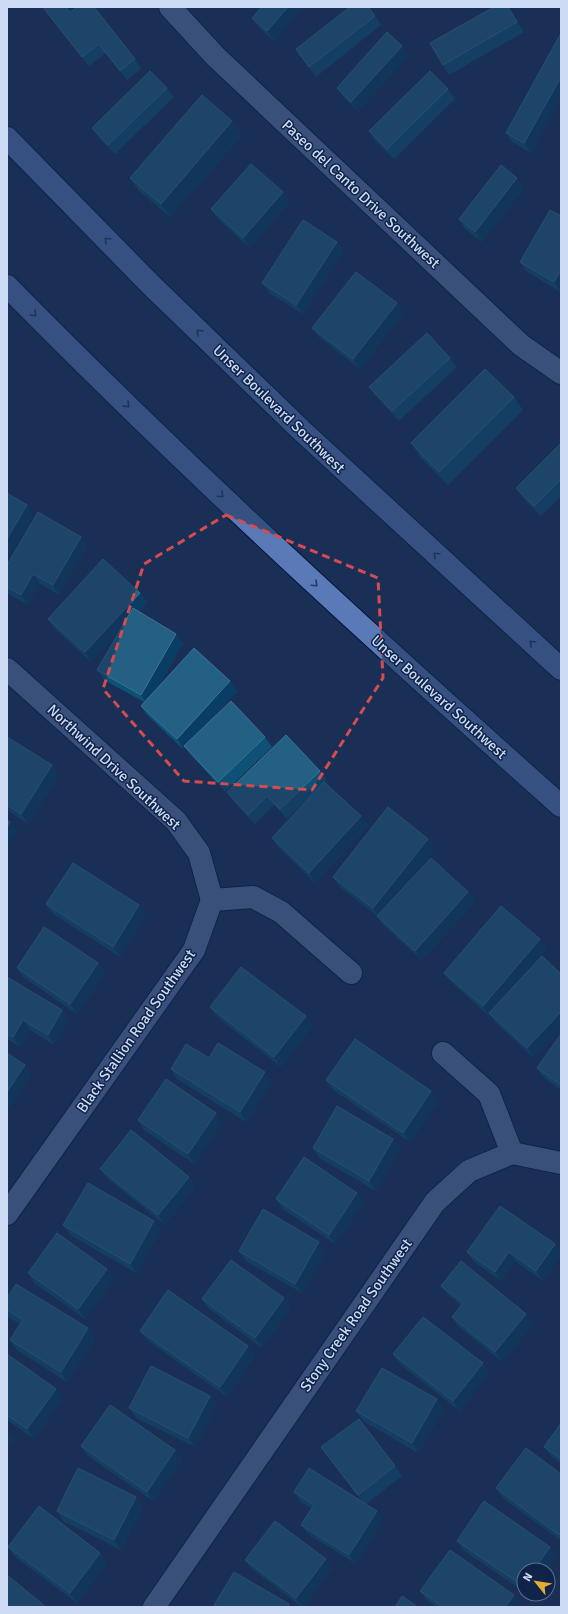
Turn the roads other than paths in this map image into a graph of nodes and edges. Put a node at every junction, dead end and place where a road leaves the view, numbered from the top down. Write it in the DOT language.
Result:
graph roads {
  1 [pos="170,7"];
  2 [pos="7,138"];
  3 [pos="7,286"];
  4 [pos="561,373"];
  5 [pos="7,669"];
  6 [pos="561,669"];
  7 [pos="561,806"];
  8 [pos="212,900"];
  9 [pos="351,974"];
  10 [pos="443,1053"];
  11 [pos="512,1153"];
  12 [pos="561,1163"];
  13 [pos="7,1214"];
  14 [pos="154,1607"];
  1 -- 4 [label="street, Paseo del Canto Drive Southwest"];
  6 -- 2 [label="main road, Unser Boulevard Southwest, one-way"];
  3 -- 7 [label="main road, Unser Boulevard Southwest, one-way"];
  5 -- 8 [label="street, Northwind Drive Southwest"];
  8 -- 9 [label="street"];
  8 -- 13 [label="street, Black Stallion Road Southwest"];
  10 -- 11 [label="street"];
  11 -- 12 [label="street"];
  11 -- 14 [label="street, Stony Creek Road Southwest"];
}
